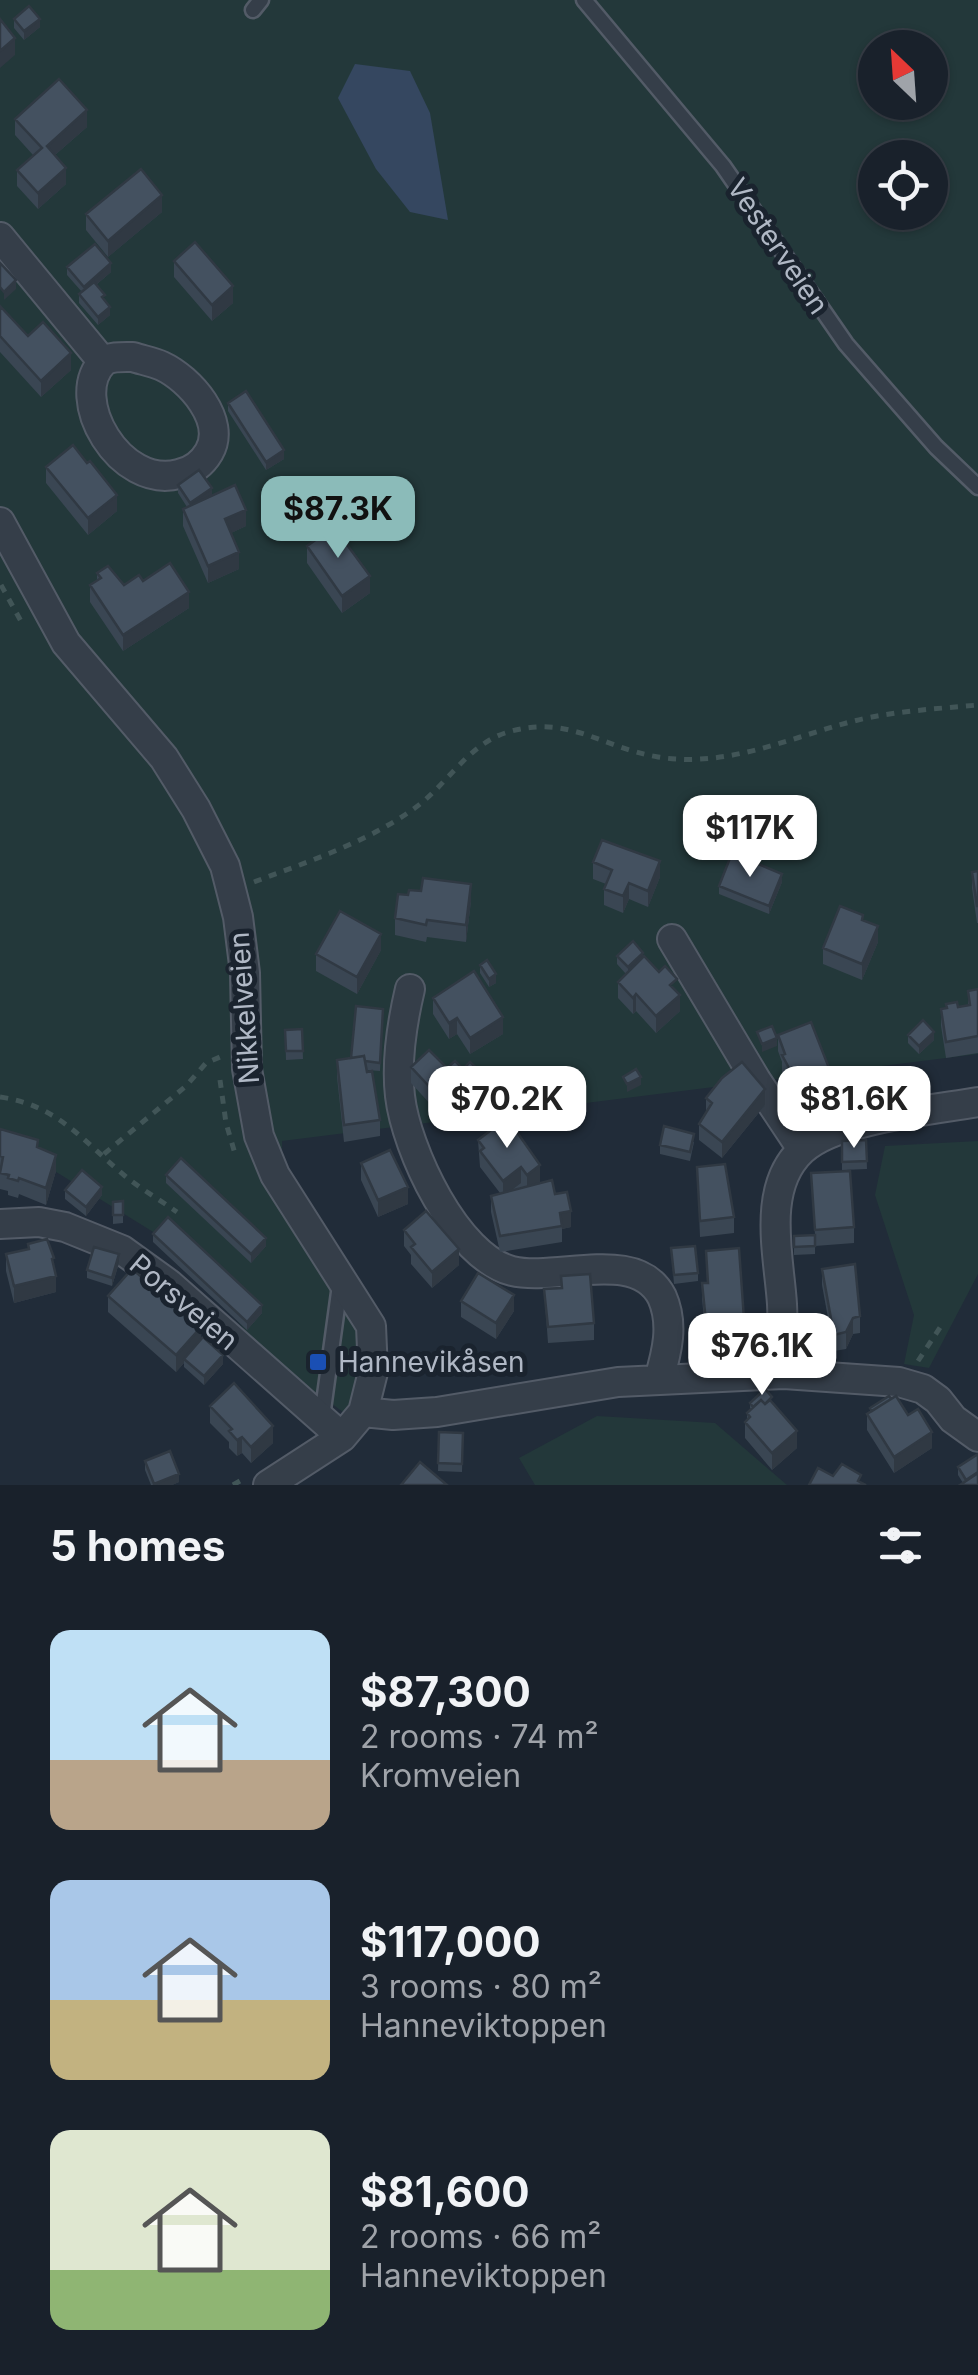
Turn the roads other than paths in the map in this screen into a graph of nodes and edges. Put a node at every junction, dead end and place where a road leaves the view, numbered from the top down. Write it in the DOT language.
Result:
graph roads {
  1 [pos="584,0"];
  2 [pos="0,237"];
  3 [pos="104,362"];
  4 [pos="978,487"];
  5 [pos="0,522"];
  6 [pos="672,939"];
  7 [pos="410,989"];
  8 [pos="978,1102"];
  9 [pos="802,1150"];
  10 [pos="0,1224"];
  11 [pos="341,1280"];
  12 [pos="784,1374"];
  13 [pos="658,1379"];
  14 [pos="363,1412"];
  15 [pos="332,1428"];
  16 [pos="978,1437"];
  17 [pos="268,1485"];
  1 -- 4 [label="lane, Vesterveien"];
  2 -- 3 [label="street"];
  3 -- 3 [label="street"];
  5 -- 11 [label="street, Nikkelveien"];
  6 -- 9 [label="street"];
  7 -- 13 [label="street"];
  8 -- 9 [label="street"];
  9 -- 12 [label="street"];
  10 -- 15 [label="street, Porsveien"];
  11 -- 14 [label="street, Nikkelveien"];
  11 -- 15 [label="lane"];
  12 -- 13 [label="street"];
  12 -- 16 [label="street"];
  13 -- 14 [label="street"];
  14 -- 15 [label="street"];
  15 -- 17 [label="street"];
}
